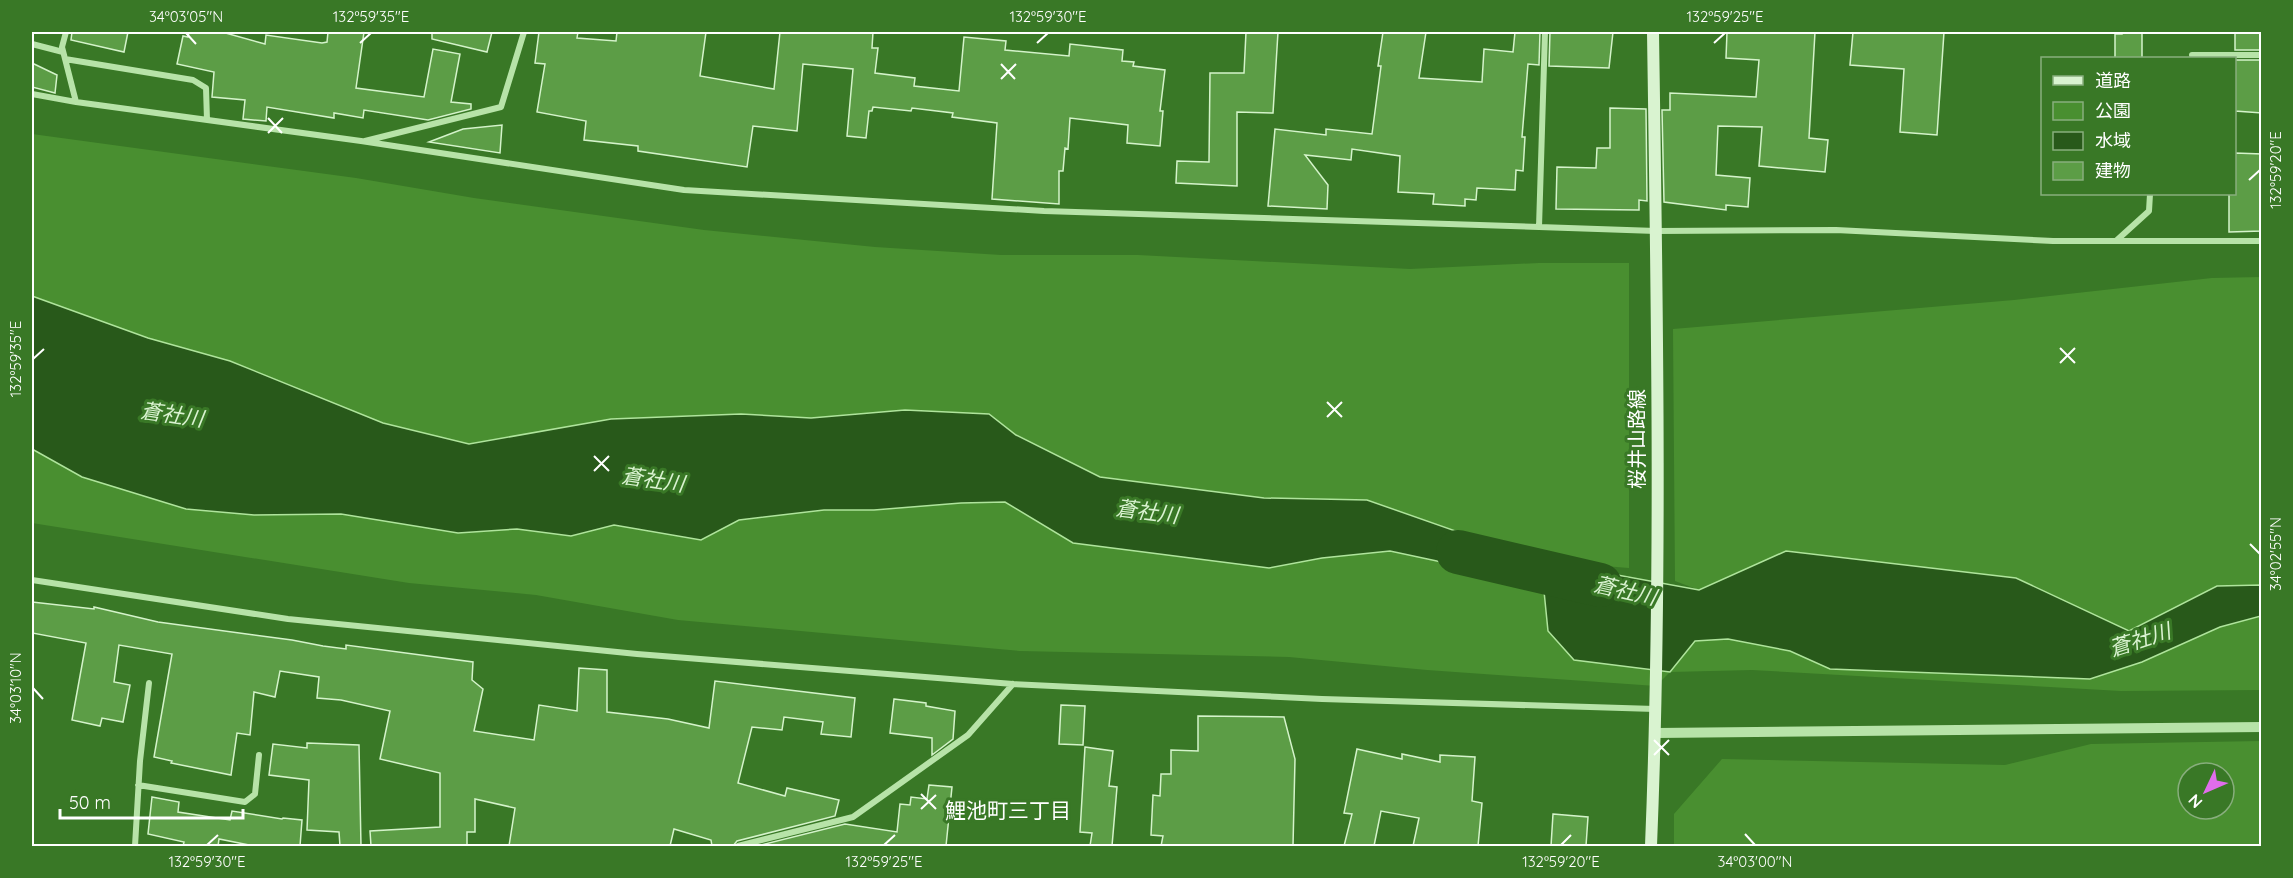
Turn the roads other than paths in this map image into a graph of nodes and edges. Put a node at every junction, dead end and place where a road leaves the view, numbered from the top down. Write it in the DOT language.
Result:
graph roads {
  1 [pos="66,32"];
  2 [pos="524,32"];
  3 [pos="1545,32"];
  4 [pos="1653,32"];
  5 [pos="32,44"];
  6 [pos="63,51"];
  7 [pos="2192,56"];
  8 [pos="2262,56"];
  9 [pos="65,59"];
  10 [pos="32,94"];
  11 [pos="76,102"];
  12 [pos="207,120"];
  13 [pos="361,141"];
  14 [pos="2150,195"];
  15 [pos="1539,227"];
  16 [pos="1656,231"];
  17 [pos="2116,241"];
  18 [pos="2262,241"];
  19 [pos="32,580"];
  20 [pos="149,683"];
  21 [pos="1013,684"];
  22 [pos="1655,709"];
  23 [pos="2262,727"];
  24 [pos="1656,733"];
  25 [pos="259,755"];
  26 [pos="138,785"];
  27 [pos="135,846"];
  28 [pos="738,846"];
  29 [pos="1651,846"];
  1 -- 6 [label="street"];
  2 -- 13 [label="street"];
  3 -- 15 [label="street"];
  4 -- 16 [label="main road, 桜井山路線"];
  5 -- 6 [label="street"];
  6 -- 9 [label="street"];
  7 -- 8 [label="street"];
  9 -- 11 [label="street"];
  9 -- 12 [label="street"];
  10 -- 11 [label="street"];
  11 -- 12 [label="street"];
  12 -- 13 [label="street"];
  13 -- 15 [label="street"];
  14 -- 17 [label="street"];
  15 -- 16 [label="street"];
  16 -- 17 [label="street"];
  16 -- 22 [label="main road, 桜井山路線"];
  17 -- 18 [label="street"];
  19 -- 21 [label="street"];
  20 -- 26 [label="street"];
  21 -- 22 [label="street"];
  21 -- 28 [label="street"];
  22 -- 24 [label="main road, 桜井山路線"];
  23 -- 24 [label="street"];
  24 -- 29 [label="main road, 桜井山路線"];
  25 -- 26 [label="street"];
  26 -- 27 [label="street"];
}
